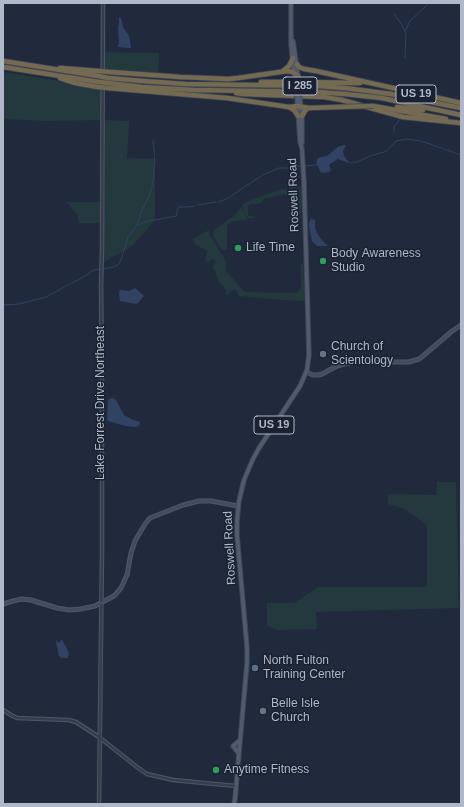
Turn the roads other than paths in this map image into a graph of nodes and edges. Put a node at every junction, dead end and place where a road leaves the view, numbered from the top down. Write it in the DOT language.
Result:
graph roads {
  1 [pos="103,3"];
  2 [pos="291,3"];
  3 [pos="292,36"];
  4 [pos="293,58"];
  5 [pos="3,61"];
  6 [pos="297,64"];
  7 [pos="3,67"];
  8 [pos="304,69"];
  9 [pos="282,71"];
  10 [pos="98,74"];
  11 [pos="296,75"];
  12 [pos="372,84"];
  13 [pos="108,85"];
  14 [pos="233,85"];
  15 [pos="225,91"];
  16 [pos="461,103"];
  17 [pos="299,106"];
  18 [pos="373,106"];
  19 [pos="289,107"];
  20 [pos="308,108"];
  21 [pos="461,108"];
  22 [pos="446,112"];
  23 [pos="461,115"];
  24 [pos="300,116"];
  25 [pos="461,122"];
  26 [pos="461,325"];
  27 [pos="306,372"];
  28 [pos="238,506"];
  29 [pos="102,602"];
  30 [pos="3,604"];
  31 [pos="3,710"];
  32 [pos="100,737"];
  33 [pos="240,740"];
  34 [pos="239,754"];
  35 [pos="236,786"];
  36 [pos="99,804"];
  37 [pos="235,804"];
  1 -- 29 [label="street, Lake Forrest Drive Northeast"];
  2 -- 3 [label="main road, Roswell Road"];
  3 -- 4 [label="main road, Roswell Road"];
  3 -- 6 [label="main road, Roswell Road"];
  4 -- 9 [label="highway"];
  4 -- 11 [label="main road, Roswell Road"];
  5 -- 10 [label="highway, I 285"];
  6 -- 8 [label="highway"];
  6 -- 11 [label="main road, Roswell Road"];
  7 -- 13 [label="highway, I 285, bridge"];
  8 -- 11 [label="highway"];
  8 -- 12 [label="highway, US 19"];
  9 -- 10 [label="highway, bridge"];
  9 -- 11 [label="highway"];
  10 -- 14 [label="highway, I 285, bridge"];
  11 -- 17 [label="main road, Roswell Road, bridge"];
  12 -- 14 [label="highway"];
  12 -- 16 [label="highway, US 19"];
  13 -- 15 [label="highway, I 285"];
  13 -- 19 [label="highway"];
  14 -- 21 [label="highway, I 285"];
  15 -- 22 [label="highway, I 285"];
  15 -- 25 [label="highway"];
  17 -- 19 [label="highway"];
  17 -- 20 [label="highway"];
  17 -- 24 [label="main road, Roswell Road / US 19"];
  18 -- 20 [label="highway, bridge"];
  18 -- 22 [label="highway"];
  18 -- 25 [label="highway"];
  19 -- 24 [label="highway"];
  20 -- 24 [label="highway"];
  22 -- 23 [label="highway, I 285"];
  24 -- 27 [label="main road, Roswell Road / US 19"];
  26 -- 27 [label="main road"];
  27 -- 28 [label="main road, Roswell Road / US 19"];
  28 -- 29 [label="main road"];
  28 -- 33 [label="main road, Roswell Road / US 19"];
  29 -- 30 [label="main road"];
  29 -- 32 [label="street, Lake Forrest Drive Northeast"];
  31 -- 32 [label="street"];
  32 -- 35 [label="street"];
  32 -- 36 [label="street, Lake Forrest Drive Northeast"];
  33 -- 34 [label="main road, Roswell Road / US 19"];
  33 -- 34 [label="main road"];
  34 -- 35 [label="main road, Roswell Road / US 19"];
  35 -- 37 [label="main road, Roswell Road / US 19"];
}
